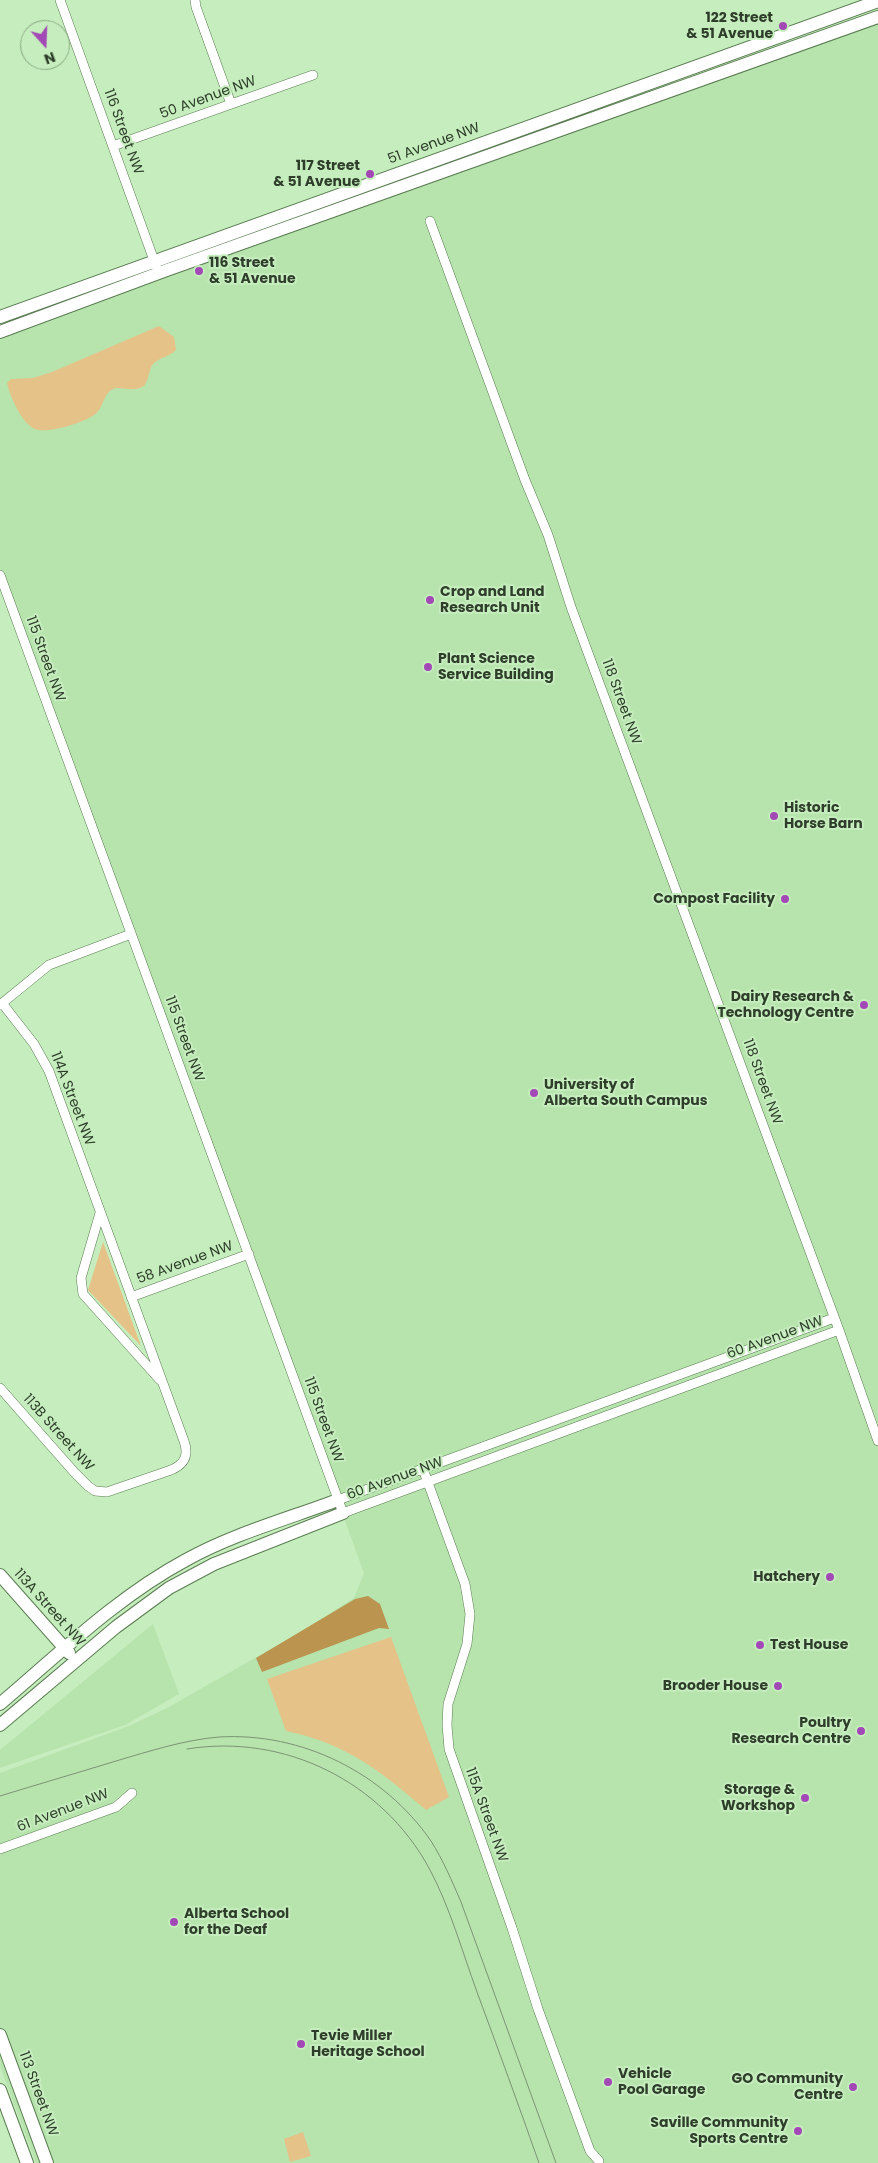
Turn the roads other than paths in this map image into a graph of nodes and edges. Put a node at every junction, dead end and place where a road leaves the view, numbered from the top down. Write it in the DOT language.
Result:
graph roads {
  1 [pos="60,0"];
  2 [pos="195,0"];
  3 [pos="875,4"];
  4 [pos="878,18"];
  5 [pos="853,26"];
  6 [pos="878,26"];
  7 [pos="818,39"];
  8 [pos="313,75"];
  9 [pos="231,104"];
  10 [pos="113,146"];
  11 [pos="430,221"];
  12 [pos="154,260"];
  13 [pos="159,273"];
  14 [pos="0,317"];
  15 [pos="0,332"];
  16 [pos="0,575"];
  17 [pos="131,934"];
  18 [pos="1,1004"];
  19 [pos="100,1213"];
  20 [pos="249,1254"];
  21 [pos="131,1297"];
  22 [pos="834,1318"];
  23 [pos="839,1330"];
  24 [pos="164,1384"];
  25 [pos="0,1388"];
  26 [pos="878,1441"];
  27 [pos="423,1469"];
  28 [pos="428,1483"];
  29 [pos="99,1492"];
  30 [pos="338,1500"];
  31 [pos="343,1513"];
  32 [pos="0,1575"];
  33 [pos="65,1649"];
  34 [pos="76,1661"];
  35 [pos="0,1704"];
  36 [pos="0,1725"];
  37 [pos="132,1793"];
  38 [pos="0,1849"];
  39 [pos="0,2035"];
  40 [pos="0,2090"];
  41 [pos="599,2161"];
  42 [pos="27,2163"];
  43 [pos="47,2163"];
  1 -- 10 [label="street, 116 Street NW"];
  2 -- 9 [label="street"];
  3 -- 7 [label="main road"];
  3 -- 12 [label="main road, 51 Avenue NW"];
  4 -- 5 [label="main road"];
  5 -- 6 [label="main road"];
  5 -- 7 [label="main road"];
  7 -- 13 [label="main road"];
  8 -- 9 [label="street, 50 Avenue NW"];
  9 -- 10 [label="street, 50 Avenue NW"];
  10 -- 12 [label="street, 116 Street NW"];
  11 -- 22 [label="street, 118 Street NW"];
  12 -- 13 [label="street, 116 Street NW"];
  12 -- 14 [label="main road, 51 Avenue NW"];
  13 -- 15 [label="main road"];
  16 -- 17 [label="street, 115 Street NW"];
  17 -- 18 [label="street"];
  17 -- 20 [label="street, 115 Street NW"];
  18 -- 19 [label="street, 114A Street NW"];
  19 -- 21 [label="street, 114A Street NW"];
  19 -- 24 [label="street, 114A Street NW"];
  20 -- 21 [label="street, 58 Avenue NW"];
  20 -- 30 [label="street, 115 Street NW"];
  21 -- 24 [label="street, 114A Street NW"];
  22 -- 23 [label="street, 118 Street NW"];
  22 -- 27 [label="street, 60 Avenue NW"];
  23 -- 26 [label="street, 118 Street NW"];
  23 -- 28 [label="street, 60 Avenue NW"];
  24 -- 29 [label="street, 114A Street NW"];
  25 -- 29 [label="street, 113B Street NW"];
  27 -- 28 [label="street, 115A Street NW"];
  27 -- 30 [label="street, 60 Avenue NW"];
  28 -- 31 [label="street, 60 Avenue NW"];
  28 -- 41 [label="street, 115A Street NW"];
  30 -- 31 [label="street, 115 Street NW"];
  30 -- 33 [label="main road, 60 Avenue NW"];
  31 -- 34 [label="main road, 60 Avenue NW"];
  32 -- 33 [label="main road, 113A Street NW"];
  33 -- 34 [label="main road, 113A Street NW"];
  33 -- 35 [label="main road, 60 Avenue NW"];
  34 -- 36 [label="main road, 60 Avenue NW"];
  37 -- 38 [label="street, 61 Avenue NW"];
  39 -- 43 [label="main road, 113 Street NW"];
  40 -- 42 [label="main road"];
}
